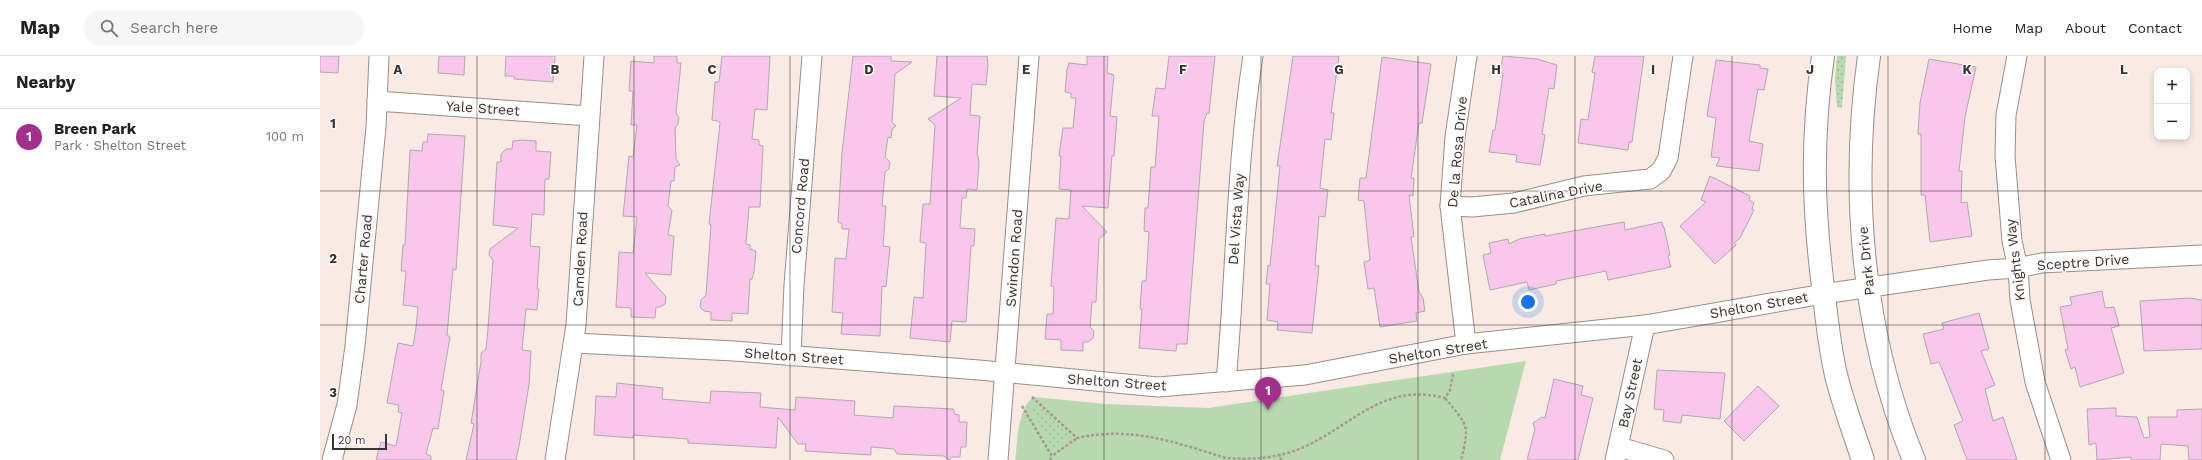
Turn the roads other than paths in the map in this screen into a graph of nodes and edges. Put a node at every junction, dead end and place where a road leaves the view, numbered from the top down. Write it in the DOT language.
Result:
graph roads {
  1 [pos="380,56"];
  2 [pos="594,56"];
  3 [pos="812,56"];
  4 [pos="1029,56"];
  5 [pos="1253,56"];
  6 [pos="1467,56"];
  7 [pos="1683,56"];
  8 [pos="1823,56"];
  9 [pos="1869,56"];
  10 [pos="2017,56"];
  11 [pos="378,101"];
  12 [pos="589,116"];
  13 [pos="1450,206"];
  14 [pos="2202,255"];
  15 [pos="2018,268"];
  16 [pos="1868,288"];
  17 [pos="1847,291"];
  18 [pos="1824,294"];
  19 [pos="1645,325"];
  20 [pos="574,343"];
  21 [pos="1466,344"];
  22 [pos="791,356"];
  23 [pos="1004,372"];
  24 [pos="1226,382"];
  25 [pos="1617,453"];
  26 [pos="332,460"];
  27 [pos="555,460"];
  28 [pos="998,460"];
  29 [pos="1664,460"];
  30 [pos="1863,460"];
  31 [pos="1914,460"];
  32 [pos="2061,460"];
  1 -- 11 [label="street, Charter Road"];
  2 -- 12 [label="street, Camden Road"];
  3 -- 22 [label="street, Concord Road"];
  4 -- 23 [label="street, Swindon Road"];
  5 -- 24 [label="street, Del Vista Way"];
  6 -- 13 [label="street, De la Rosa Drive"];
  7 -- 13 [label="street, Catalina Drive"];
  8 -- 18 [label="street"];
  9 -- 16 [label="street, Park Drive"];
  10 -- 15 [label="street, Knights Way"];
  11 -- 12 [label="street, Yale Street"];
  11 -- 26 [label="street, Charter Road"];
  12 -- 20 [label="street, Camden Road"];
  13 -- 21 [label="street, De la Rosa Drive"];
  14 -- 15 [label="street, Sceptre Drive"];
  15 -- 16 [label="street, Sceptre Drive"];
  15 -- 32 [label="street, Knights Way"];
  16 -- 17 [label="street, Sceptre Drive"];
  16 -- 31 [label="street, Park Drive"];
  17 -- 18 [label="street, Shelton Street"];
  18 -- 19 [label="street, Shelton Street"];
  18 -- 30 [label="street"];
  19 -- 21 [label="street, Shelton Street"];
  19 -- 25 [label="street, Bay Street"];
  20 -- 22 [label="street, Shelton Street"];
  20 -- 27 [label="street, Camden Road"];
  21 -- 24 [label="street, Shelton Street"];
  22 -- 23 [label="street, Shelton Street"];
  23 -- 24 [label="street, Shelton Street"];
  23 -- 28 [label="street, Swindon Road"];
  25 -- 29 [label="street"];
}
